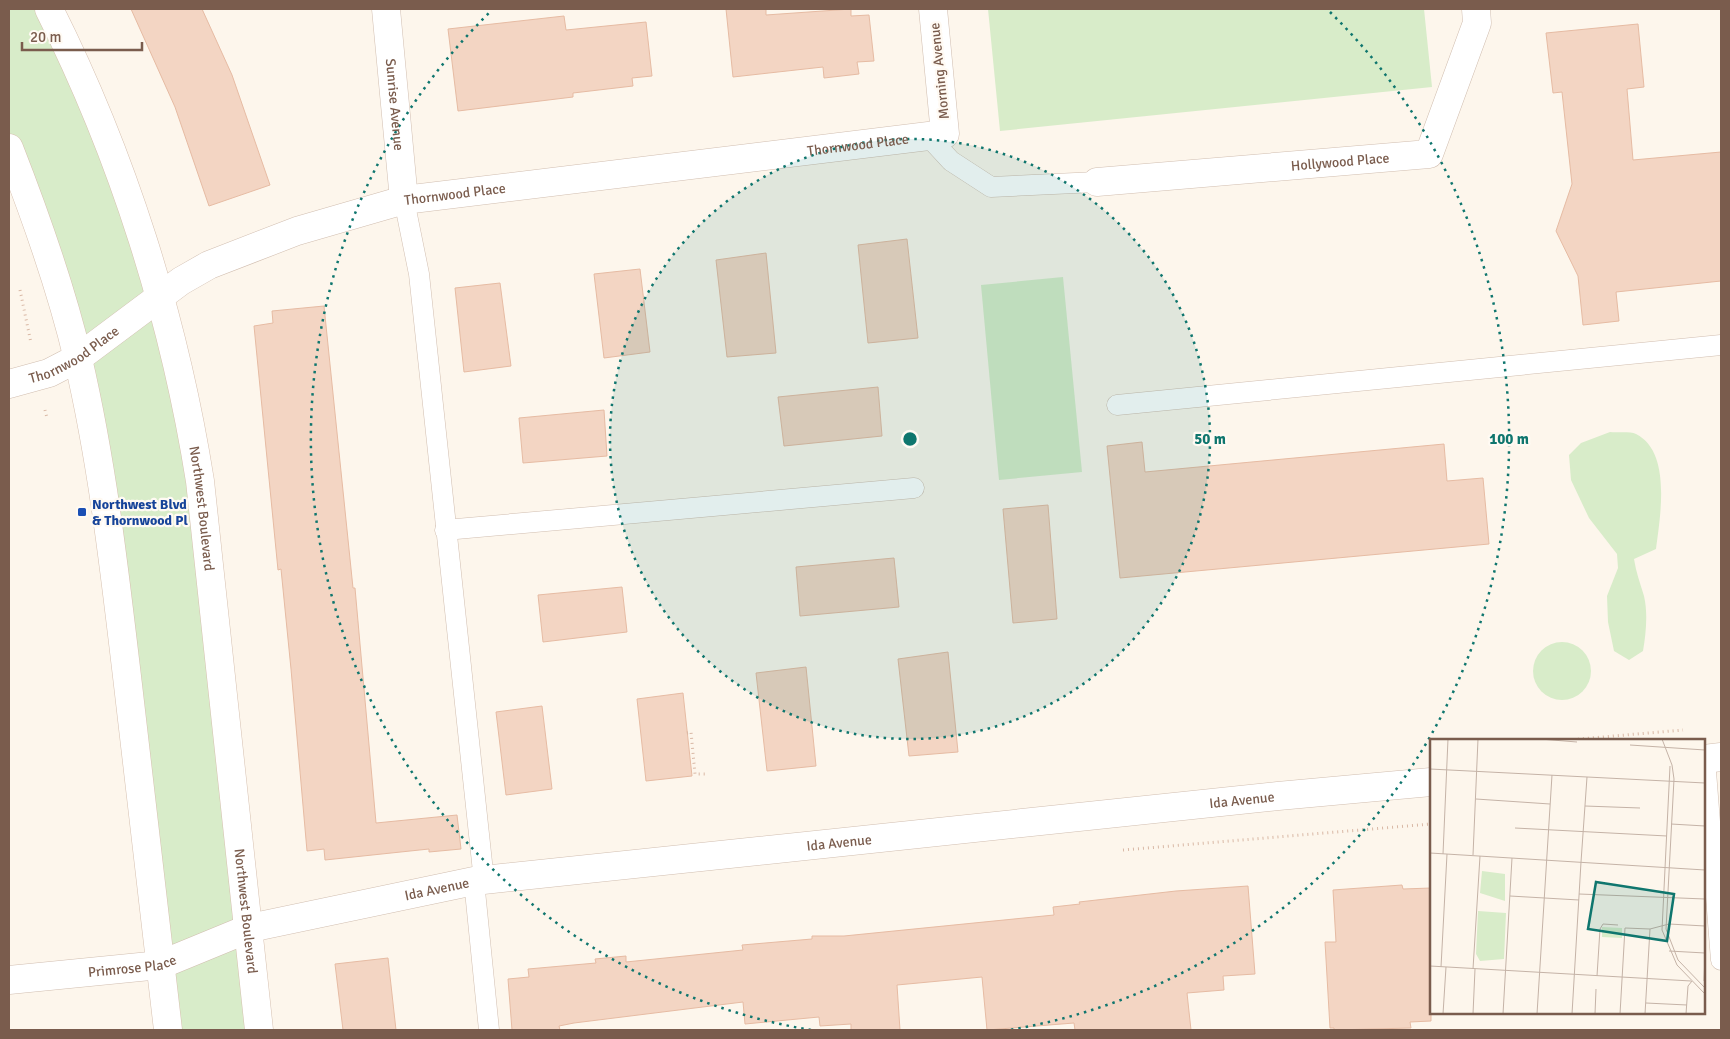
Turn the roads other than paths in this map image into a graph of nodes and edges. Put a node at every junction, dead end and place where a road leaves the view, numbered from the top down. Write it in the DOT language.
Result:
graph roads {
  1 [pos="49,9"];
  2 [pos="386,9"];
  3 [pos="932,9"];
  4 [pos="1476,9"];
  5 [pos="937,135"];
  6 [pos="9,148"];
  7 [pos="1097,182"];
  8 [pos="404,200"];
  9 [pos="159,296"];
  10 [pos="1721,345"];
  11 [pos="78,358"];
  12 [pos="9,384"];
  13 [pos="1117,405"];
  14 [pos="914,488"];
  15 [pos="445,530"];
  16 [pos="1710,758"];
  17 [pos="1430,782"];
  18 [pos="479,881"];
  19 [pos="250,928"];
  20 [pos="1721,960"];
  21 [pos="160,965"];
  22 [pos="9,980"];
  23 [pos="168,1030"];
  24 [pos="259,1030"];
  25 [pos="488,1030"];
  1 -- 9 [label="street, Northwest Boulevard"];
  2 -- 8 [label="street, Sunrise Avenue"];
  3 -- 5 [label="street, Morning Avenue"];
  4 -- 7 [label="street, Hollywood Place"];
  5 -- 7 [label="lane"];
  5 -- 8 [label="street, Thornwood Place"];
  6 -- 11 [label="street"];
  8 -- 9 [label="street, Thornwood Place"];
  8 -- 15 [label="lane"];
  9 -- 11 [label="street, Thornwood Place"];
  9 -- 19 [label="street, Northwest Boulevard"];
  10 -- 13 [label="lane"];
  11 -- 12 [label="street, Thornwood Place"];
  11 -- 21 [label="street"];
  14 -- 15 [label="lane"];
  15 -- 18 [label="lane"];
  16 -- 20 [label="lane"];
  17 -- 18 [label="street, Ida Avenue"];
  18 -- 19 [label="street, Ida Avenue"];
  18 -- 25 [label="lane"];
  19 -- 21 [label="street, Primrose Place"];
  19 -- 24 [label="street, Northwest Boulevard"];
  21 -- 22 [label="street, Primrose Place"];
  21 -- 23 [label="street"];
}
